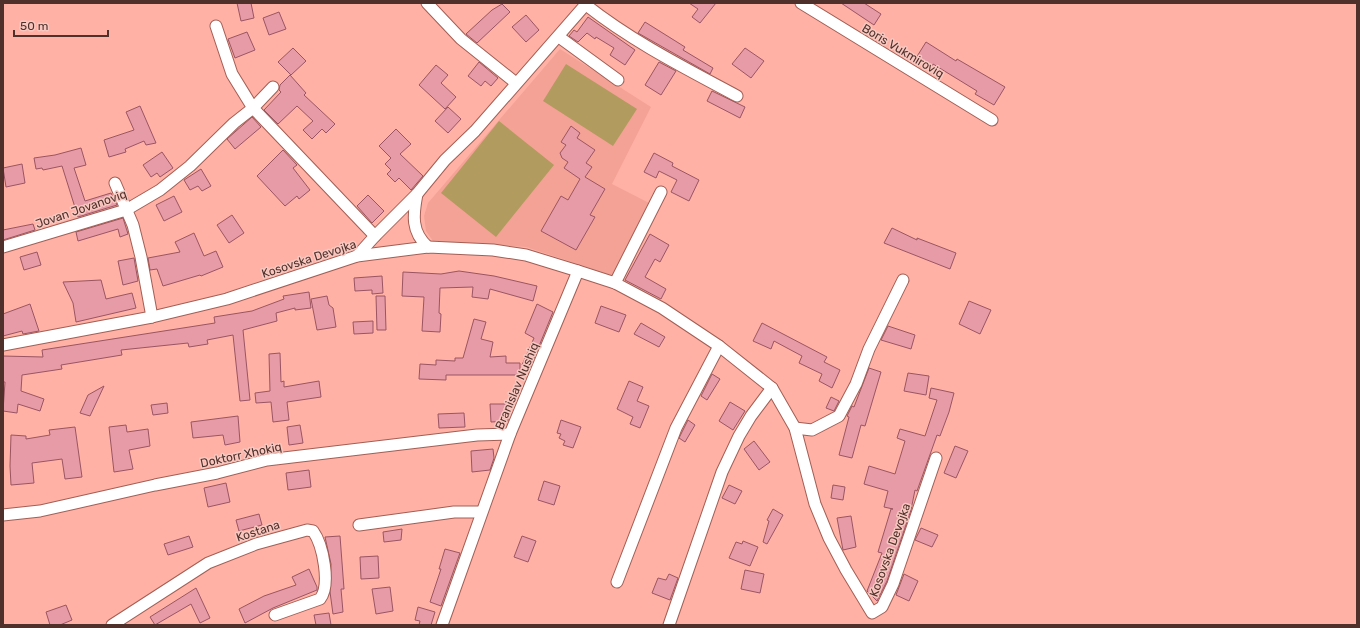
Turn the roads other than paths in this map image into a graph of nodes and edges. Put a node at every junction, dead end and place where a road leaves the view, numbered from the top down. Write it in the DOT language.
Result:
graph roads {
  1 [pos="427,3"];
  2 [pos="801,3"];
  3 [pos="587,4"];
  4 [pos="216,26"];
  5 [pos="560,37"];
  6 [pos="618,80"];
  7 [pos="516,83"];
  8 [pos="273,87"];
  9 [pos="738,96"];
  10 [pos="253,108"];
  11 [pos="992,120"];
  12 [pos="115,183"];
  13 [pos="661,192"];
  14 [pos="417,194"];
  15 [pos="126,210"];
  16 [pos="375,236"];
  17 [pos="3,247"];
  18 [pos="428,247"];
  19 [pos="357,256"];
  20 [pos="578,271"];
  21 [pos="903,280"];
  22 [pos="615,283"];
  23 [pos="152,317"];
  24 [pos="3,345"];
  25 [pos="719,346"];
  26 [pos="772,388"];
  27 [pos="795,428"];
  28 [pos="510,434"];
  29 [pos="936,458"];
  30 [pos="481,512"];
  31 [pos="3,515"];
  32 [pos="359,524"];
  33 [pos="617,582"];
  34 [pos="275,615"];
  35 [pos="112,625"];
  36 [pos="442,625"];
  37 [pos="669,625"];
  1 -- 7 [label="street"];
  2 -- 11 [label="street, Boris Vukmiroviq"];
  3 -- 5 [label="street"];
  3 -- 9 [label="street"];
  4 -- 10 [label="street"];
  5 -- 6 [label="street"];
  5 -- 7 [label="street"];
  7 -- 14 [label="street"];
  8 -- 10 [label="street, Jovan Jovanoviq"];
  10 -- 15 [label="street, Jovan Jovanoviq"];
  10 -- 16 [label="street"];
  12 -- 15 [label="street"];
  13 -- 22 [label="street"];
  14 -- 16 [label="street"];
  14 -- 18 [label="street"];
  15 -- 17 [label="street, Jovan Jovanoviq"];
  15 -- 23 [label="street"];
  16 -- 19 [label="street"];
  18 -- 19 [label="street, Kosovska Devojka"];
  18 -- 20 [label="street, Kosovska Devojka"];
  19 -- 23 [label="street, Kosovska Devojka"];
  20 -- 22 [label="street, Kosovska Devojka"];
  20 -- 28 [label="street, Branislav Nushiq"];
  21 -- 27 [label="street"];
  22 -- 25 [label="street, Kosovska Devojka"];
  23 -- 24 [label="street, Kosovska Devojka"];
  25 -- 26 [label="street, Kosovska Devojka"];
  25 -- 33 [label="street"];
  26 -- 27 [label="street, Kosovska Devojka"];
  26 -- 37 [label="street"];
  27 -- 29 [label="street, Kosovska Devojka"];
  28 -- 30 [label="street, Branislav Nushiq"];
  28 -- 31 [label="street, Doktorr Xhokiq"];
  30 -- 32 [label="street"];
  30 -- 36 [label="street, Branislav Nushiq"];
  34 -- 35 [label="street, Kostana"];
}
